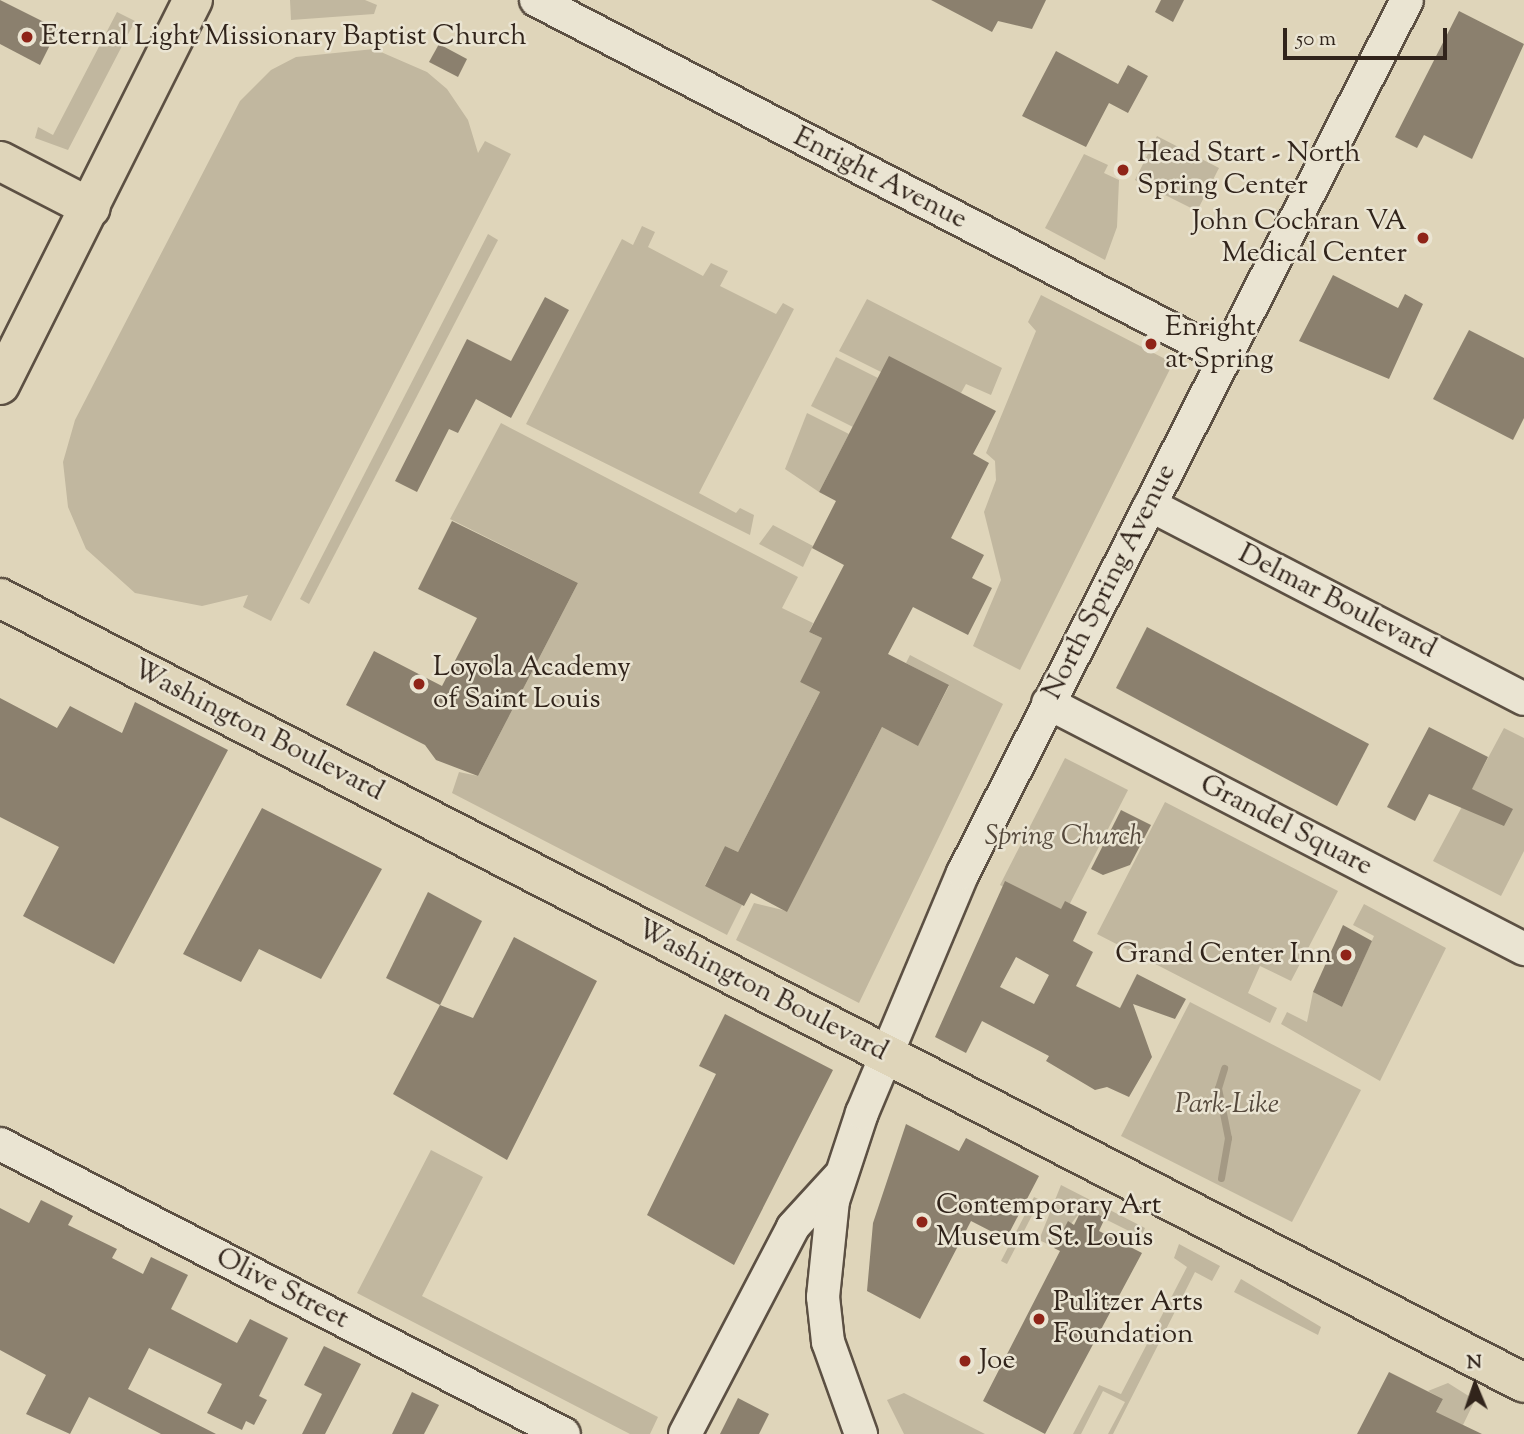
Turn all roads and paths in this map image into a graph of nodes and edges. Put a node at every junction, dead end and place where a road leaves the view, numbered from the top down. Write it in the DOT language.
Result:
graph roads {
  1 [pos="193,0"];
  2 [pos="536,0"];
  3 [pos="1407,0"];
  4 [pos="0,161"];
  5 [pos="91,208"];
  6 [pos="1224,357"];
  7 [pos="0,385"];
  8 [pos="1150,505"];
  9 [pos="0,598"];
  10 [pos="1524,699"];
  11 [pos="1048,703"];
  12 [pos="1524,949"];
  13 [pos="886,1055"];
  14 [pos="0,1144"];
  15 [pos="839,1177"];
  16 [pos="1524,1383"];
  17 [pos="564,1434"];
  18 [pos="685,1434"];
  19 [pos="861,1434"];
  1 -- 5 [label="main road"];
  2 -- 6 [label="street, Enright Avenue"];
  3 -- 6 [label="street, North Spring Avenue"];
  4 -- 5 [label="main road"];
  5 -- 7 [label="main road"];
  6 -- 8 [label="street, North Spring Avenue"];
  8 -- 10 [label="street, Delmar Boulevard"];
  8 -- 11 [label="street, North Spring Avenue"];
  9 -- 13 [label="main road, Washington Boulevard"];
  11 -- 12 [label="street, Grandel Square"];
  11 -- 13 [label="street, North Spring Avenue"];
  13 -- 15 [label="street, North Spring Avenue"];
  13 -- 16 [label="main road, Washington Boulevard"];
  14 -- 17 [label="street, Olive Street"];
  15 -- 18 [label="street, North Spring Avenue"];
  15 -- 19 [label="street, North Spring Avenue"];
}
